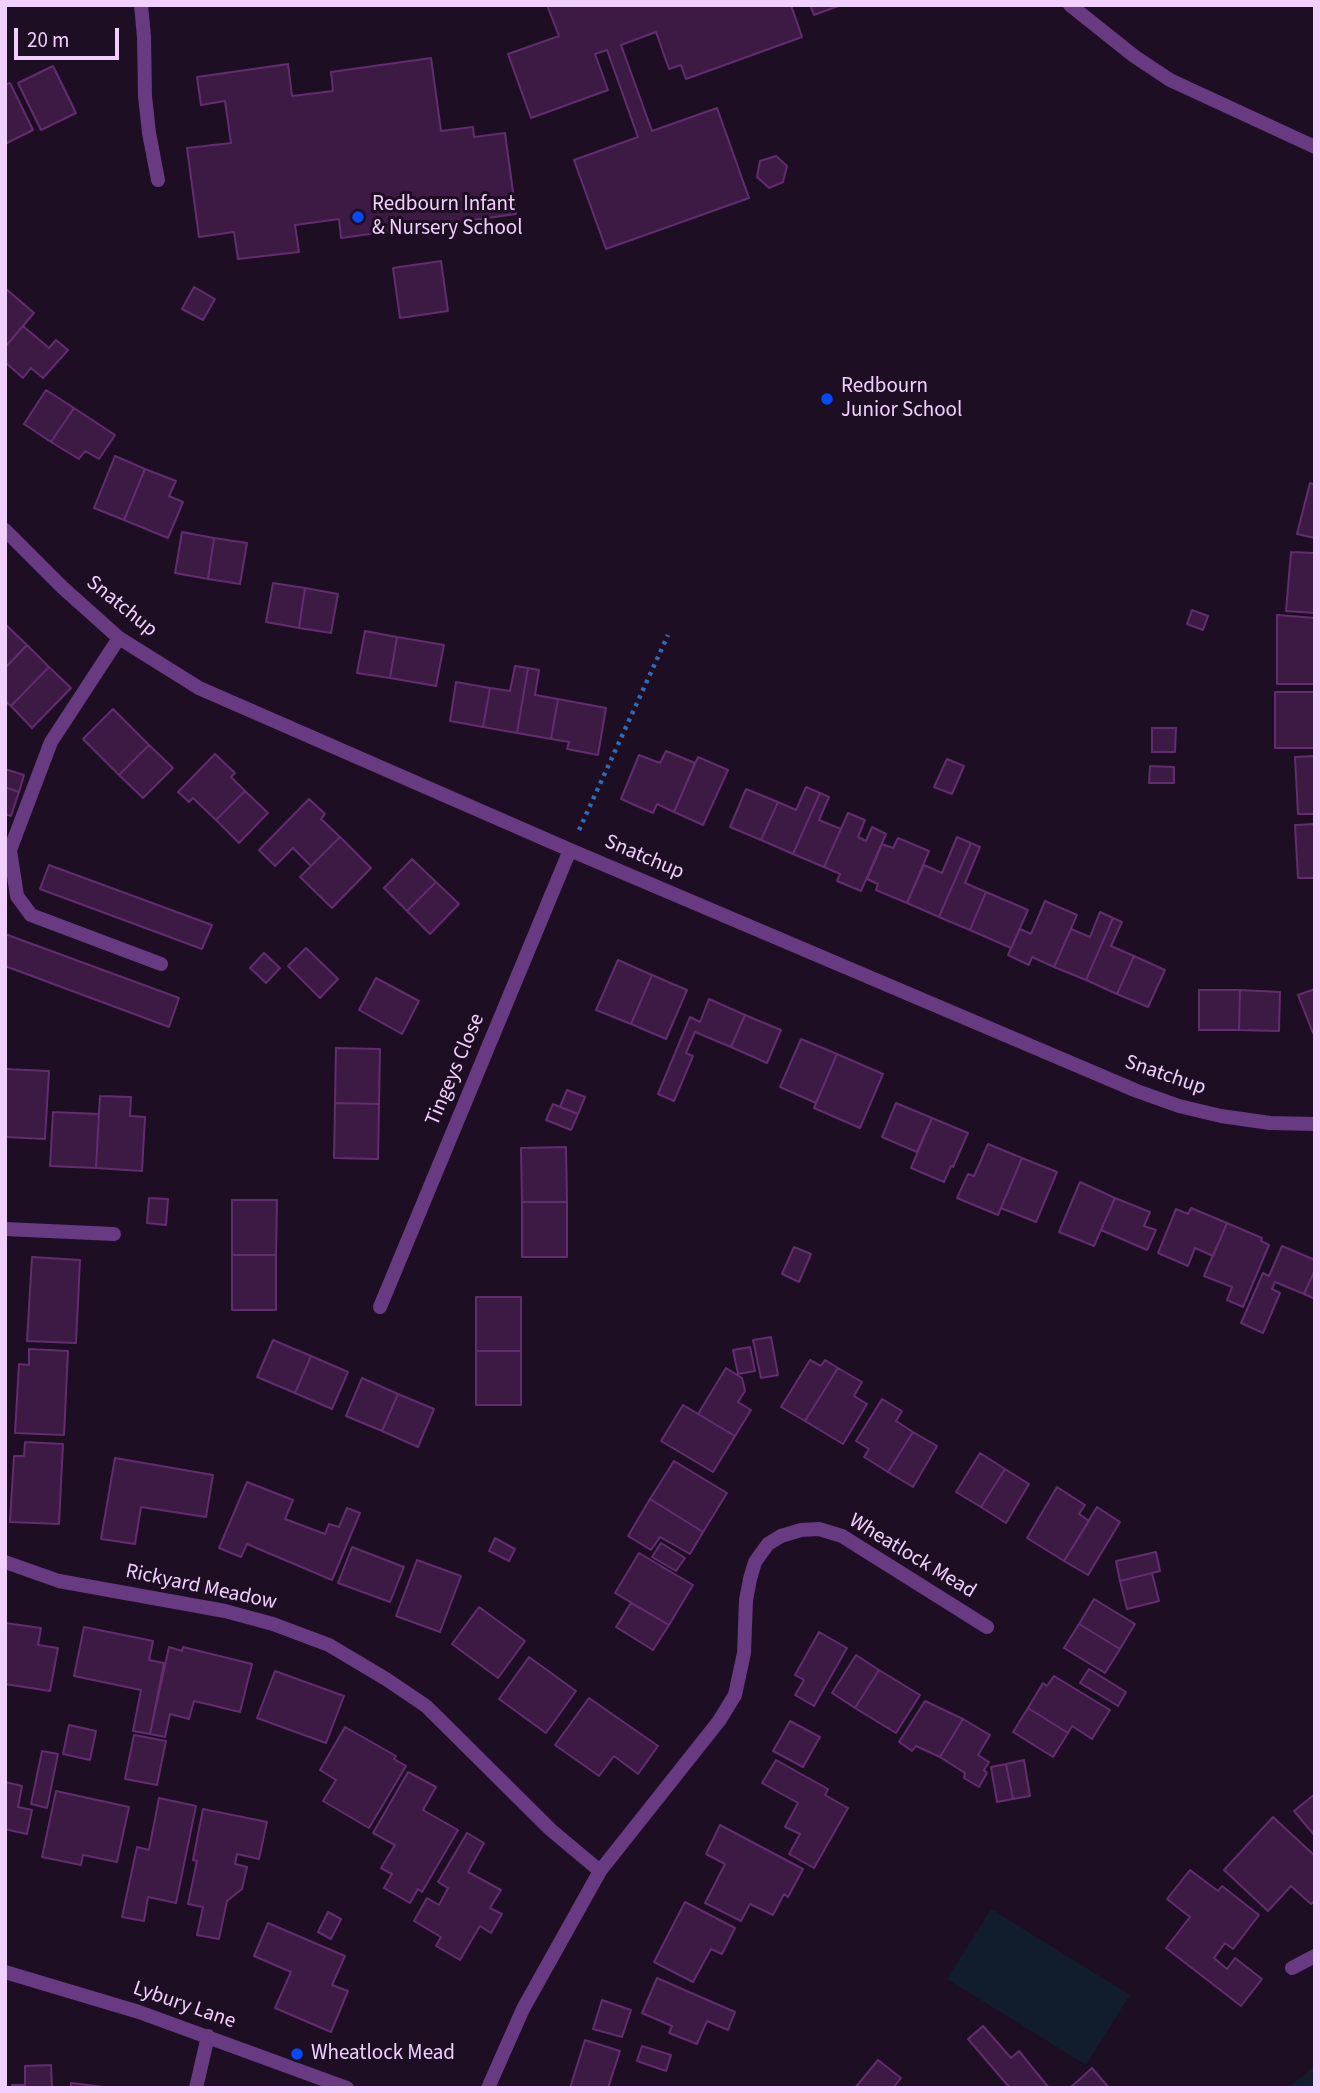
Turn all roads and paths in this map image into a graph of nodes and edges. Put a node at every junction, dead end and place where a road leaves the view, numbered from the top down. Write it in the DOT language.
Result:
graph roads {
  1 [pos="141,5"];
  2 [pos="1070,5"];
  3 [pos="1315,147"];
  4 [pos="158,180"];
  5 [pos="5,530"];
  6 [pos="668,635"];
  7 [pos="119,638"];
  8 [pos="8,849"];
  9 [pos="570,850"];
  10 [pos="161,964"];
  11 [pos="1315,1124"];
  12 [pos="5,1229"];
  13 [pos="114,1234"];
  14 [pos="380,1307"];
  15 [pos="5,1562"];
  16 [pos="986,1627"];
  17 [pos="600,1871"];
  18 [pos="1315,1956"];
  19 [pos="1292,1968"];
  20 [pos="5,1972"];
  21 [pos="208,2036"];
  22 [pos="196,2088"];
  23 [pos="347,2088"];
  24 [pos="488,2088"];
  1 -- 4 [label="street"];
  2 -- 3 [label="street"];
  5 -- 7 [label="street, Snatchup"];
  6 -- 9 [label="path"];
  7 -- 8 [label="street"];
  7 -- 9 [label="street, Snatchup"];
  8 -- 10 [label="street"];
  9 -- 11 [label="street, Snatchup"];
  9 -- 14 [label="street, Tingeys Close"];
  12 -- 13 [label="street"];
  15 -- 17 [label="street, Rickyard Meadow"];
  16 -- 17 [label="street, Wheatlock Mead"];
  17 -- 24 [label="street, Wheatlock Mead"];
  18 -- 19 [label="street"];
  20 -- 21 [label="street, Lybury Lane"];
  21 -- 22 [label="street"];
  21 -- 23 [label="street, Lybury Lane"];
}
